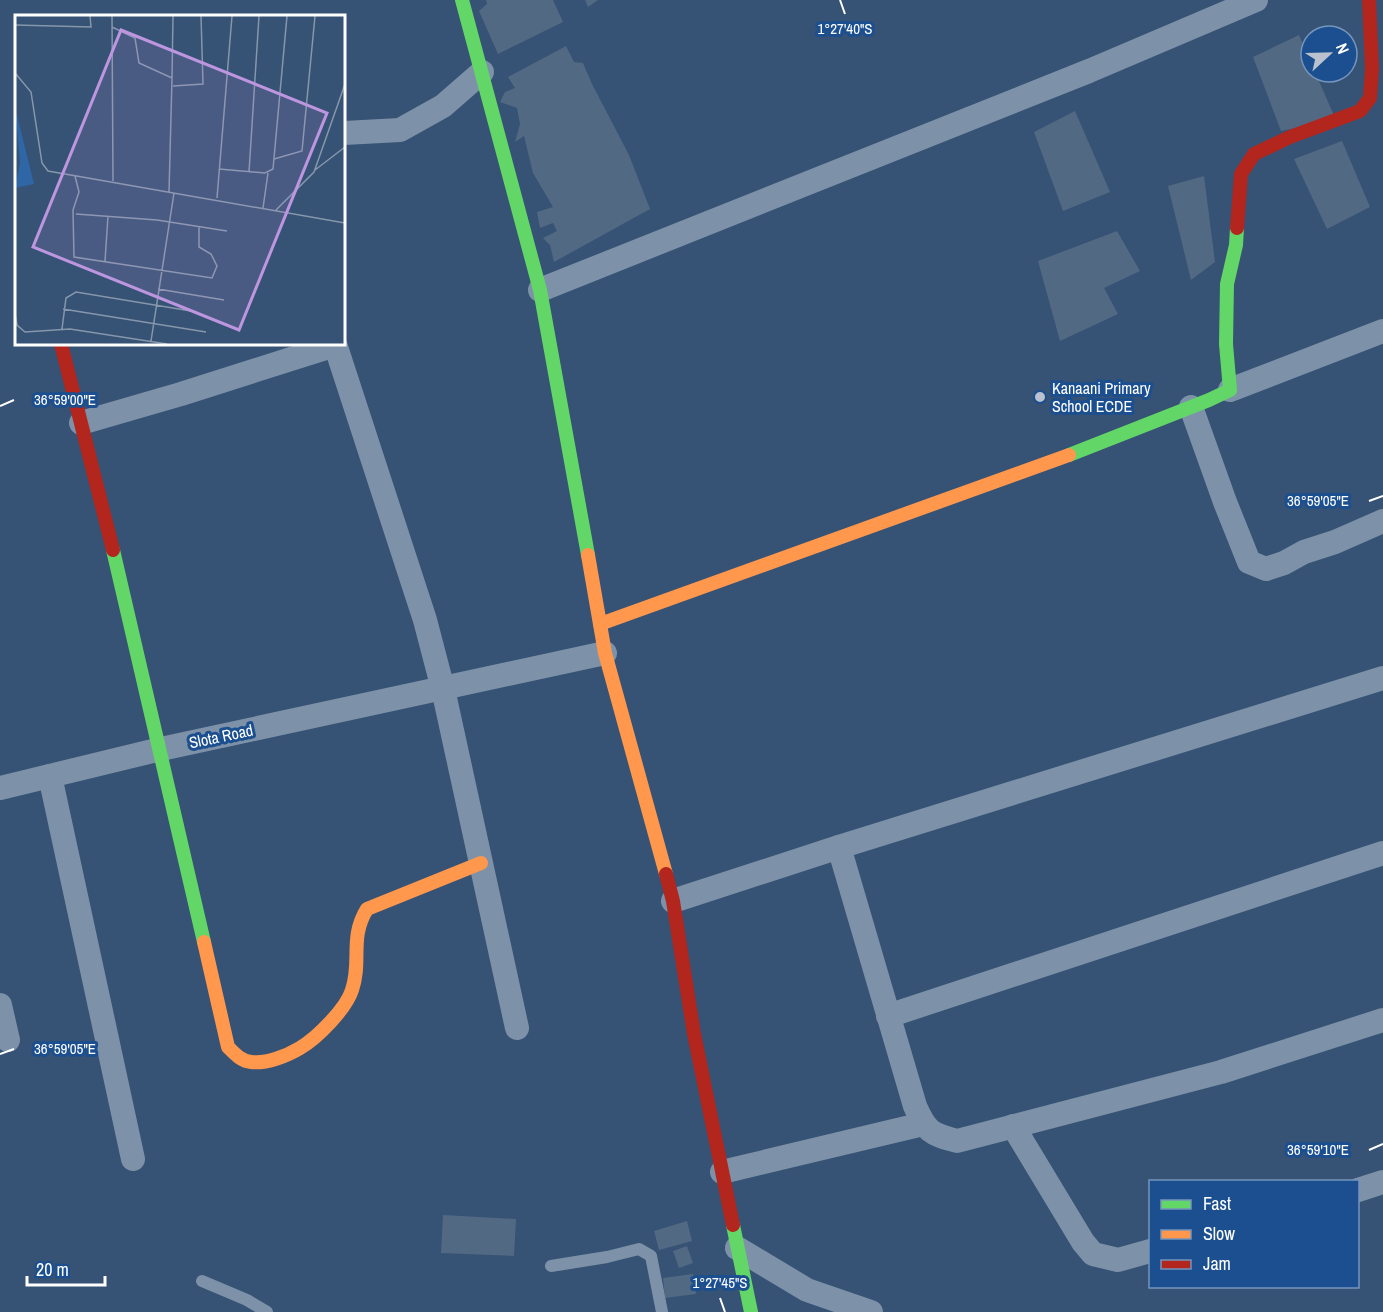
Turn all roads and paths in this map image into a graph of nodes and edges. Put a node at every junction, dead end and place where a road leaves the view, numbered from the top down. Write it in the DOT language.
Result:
graph roads {
  1 [pos="462,0"];
  2 [pos="1256,0"];
  3 [pos="1369,0"];
  4 [pos="482,72"];
  5 [pos="345,133"];
  6 [pos="540,290"];
  7 [pos="1383,332"];
  8 [pos="61,345"];
  9 [pos="332,345"];
  10 [pos="335,345"];
  11 [pos="1230,390"];
  12 [pos="1191,407"];
  13 [pos="81,423"];
  14 [pos="1383,521"];
  15 [pos="600,624"];
  16 [pos="605,653"];
  17 [pos="1383,678"];
  18 [pos="443,689"];
  19 [pos="161,749"];
  20 [pos="50,776"];
  21 [pos="0,788"];
  22 [pos="839,847"];
  23 [pos="1383,853"];
  24 [pos="481,863"];
  25 [pos="673,901"];
  26 [pos="0,1005"];
  27 [pos="888,1016"];
  28 [pos="1383,1020"];
  29 [pos="517,1028"];
  30 [pos="8,1040"];
  31 [pos="923,1124"];
  32 [pos="1013,1126"];
  33 [pos="133,1159"];
  34 [pos="722,1172"];
  35 [pos="1383,1182"];
  36 [pos="1359,1190"];
  37 [pos="737,1248"];
  38 [pos="1149,1251"];
  39 [pos="551,1266"];
  40 [pos="202,1281"];
  41 [pos="267,1312"];
  42 [pos="662,1312"];
  43 [pos="751,1312"];
  44 [pos="871,1312"];
  1 -- 4 [label="street"];
  2 -- 6 [label="street"];
  3 -- 11 [label="street"];
  4 -- 5 [label="street"];
  4 -- 6 [label="street"];
  6 -- 15 [label="street"];
  7 -- 11 [label="street"];
  8 -- 13 [label="street"];
  9 -- 13 [label="street"];
  10 -- 18 [label="street"];
  11 -- 12 [label="street"];
  12 -- 14 [label="street"];
  12 -- 15 [label="street"];
  13 -- 19 [label="street"];
  15 -- 16 [label="street"];
  16 -- 18 [label="street, Slota Road"];
  16 -- 25 [label="street"];
  17 -- 22 [label="street"];
  18 -- 19 [label="street, Slota Road"];
  18 -- 24 [label="street"];
  19 -- 20 [label="street, Slota Road"];
  19 -- 24 [label="street"];
  20 -- 21 [label="street, Slota Road"];
  20 -- 33 [label="street"];
  22 -- 25 [label="street"];
  22 -- 27 [label="street"];
  23 -- 27 [label="street"];
  24 -- 29 [label="street"];
  25 -- 34 [label="street"];
  26 -- 30 [label="street"];
  27 -- 31 [label="street"];
  28 -- 32 [label="street"];
  31 -- 32 [label="street"];
  31 -- 34 [label="street"];
  32 -- 38 [label="street"];
  34 -- 37 [label="street"];
  35 -- 36 [label="street"];
  37 -- 43 [label="street"];
  37 -- 44 [label="street"];
  39 -- 42 [label="lane"];
  40 -- 41 [label="lane"];
}
